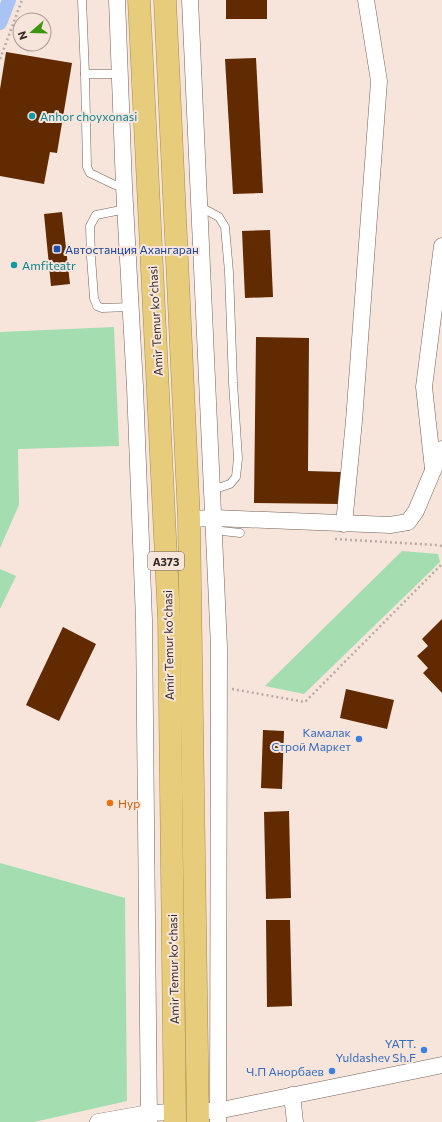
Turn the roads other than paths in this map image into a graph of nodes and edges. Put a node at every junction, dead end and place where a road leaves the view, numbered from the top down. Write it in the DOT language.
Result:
graph roads {
  1 [pos="82,0"];
  2 [pos="117,0"];
  3 [pos="140,0"];
  4 [pos="165,0"];
  5 [pos="190,0"];
  6 [pos="366,0"];
  7 [pos="85,74"];
  8 [pos="120,74"];
  9 [pos="124,184"];
  10 [pos="174,185"];
  11 [pos="126,209"];
  12 [pos="200,212"];
  13 [pos="442,246"];
  14 [pos="131,307"];
  15 [pos="442,449"];
  16 [pos="433,470"];
  17 [pos="212,490"];
  18 [pos="189,519"];
  19 [pos="214,524"];
  20 [pos="344,524"];
  21 [pos="240,533"];
  22 [pos="442,1065"];
  23 [pos="292,1095"];
  24 [pos="175,1117"];
  25 [pos="208,1117"];
  26 [pos="149,1118"];
  27 [pos="98,1122"];
  28 [pos="295,1122"];
  1 -- 7 [label="lane"];
  2 -- 8 [label="street"];
  3 -- 24 [label="highway, Amir Temur koʻchasi / A373"];
  4 -- 10 [label="highway, Amir Temur koʻchasi / A373"];
  5 -- 12 [label="street"];
  6 -- 20 [label="street"];
  7 -- 8 [label="lane"];
  7 -- 9 [label="lane"];
  8 -- 9 [label="street"];
  9 -- 11 [label="street"];
  10 -- 12 [label="street"];
  10 -- 18 [label="highway, Amir Temur koʻchasi / A373"];
  11 -- 14 [label="street"];
  11 -- 14 [label="lane"];
  12 -- 17 [label="street"];
  12 -- 17 [label="lane"];
  13 -- 16 [label="street"];
  14 -- 26 [label="street"];
  15 -- 16 [label="street"];
  16 -- 20 [label="street"];
  17 -- 19 [label="street"];
  18 -- 19 [label="street"];
  18 -- 25 [label="highway, Amir Temur koʻchasi / A373"];
  19 -- 20 [label="street"];
  19 -- 21 [label="lane"];
  19 -- 25 [label="street"];
  22 -- 23 [label="street"];
  23 -- 25 [label="street"];
  23 -- 28 [label="street"];
  24 -- 25 [label="highway"];
  24 -- 26 [label="street"];
  26 -- 27 [label="street"];
}
